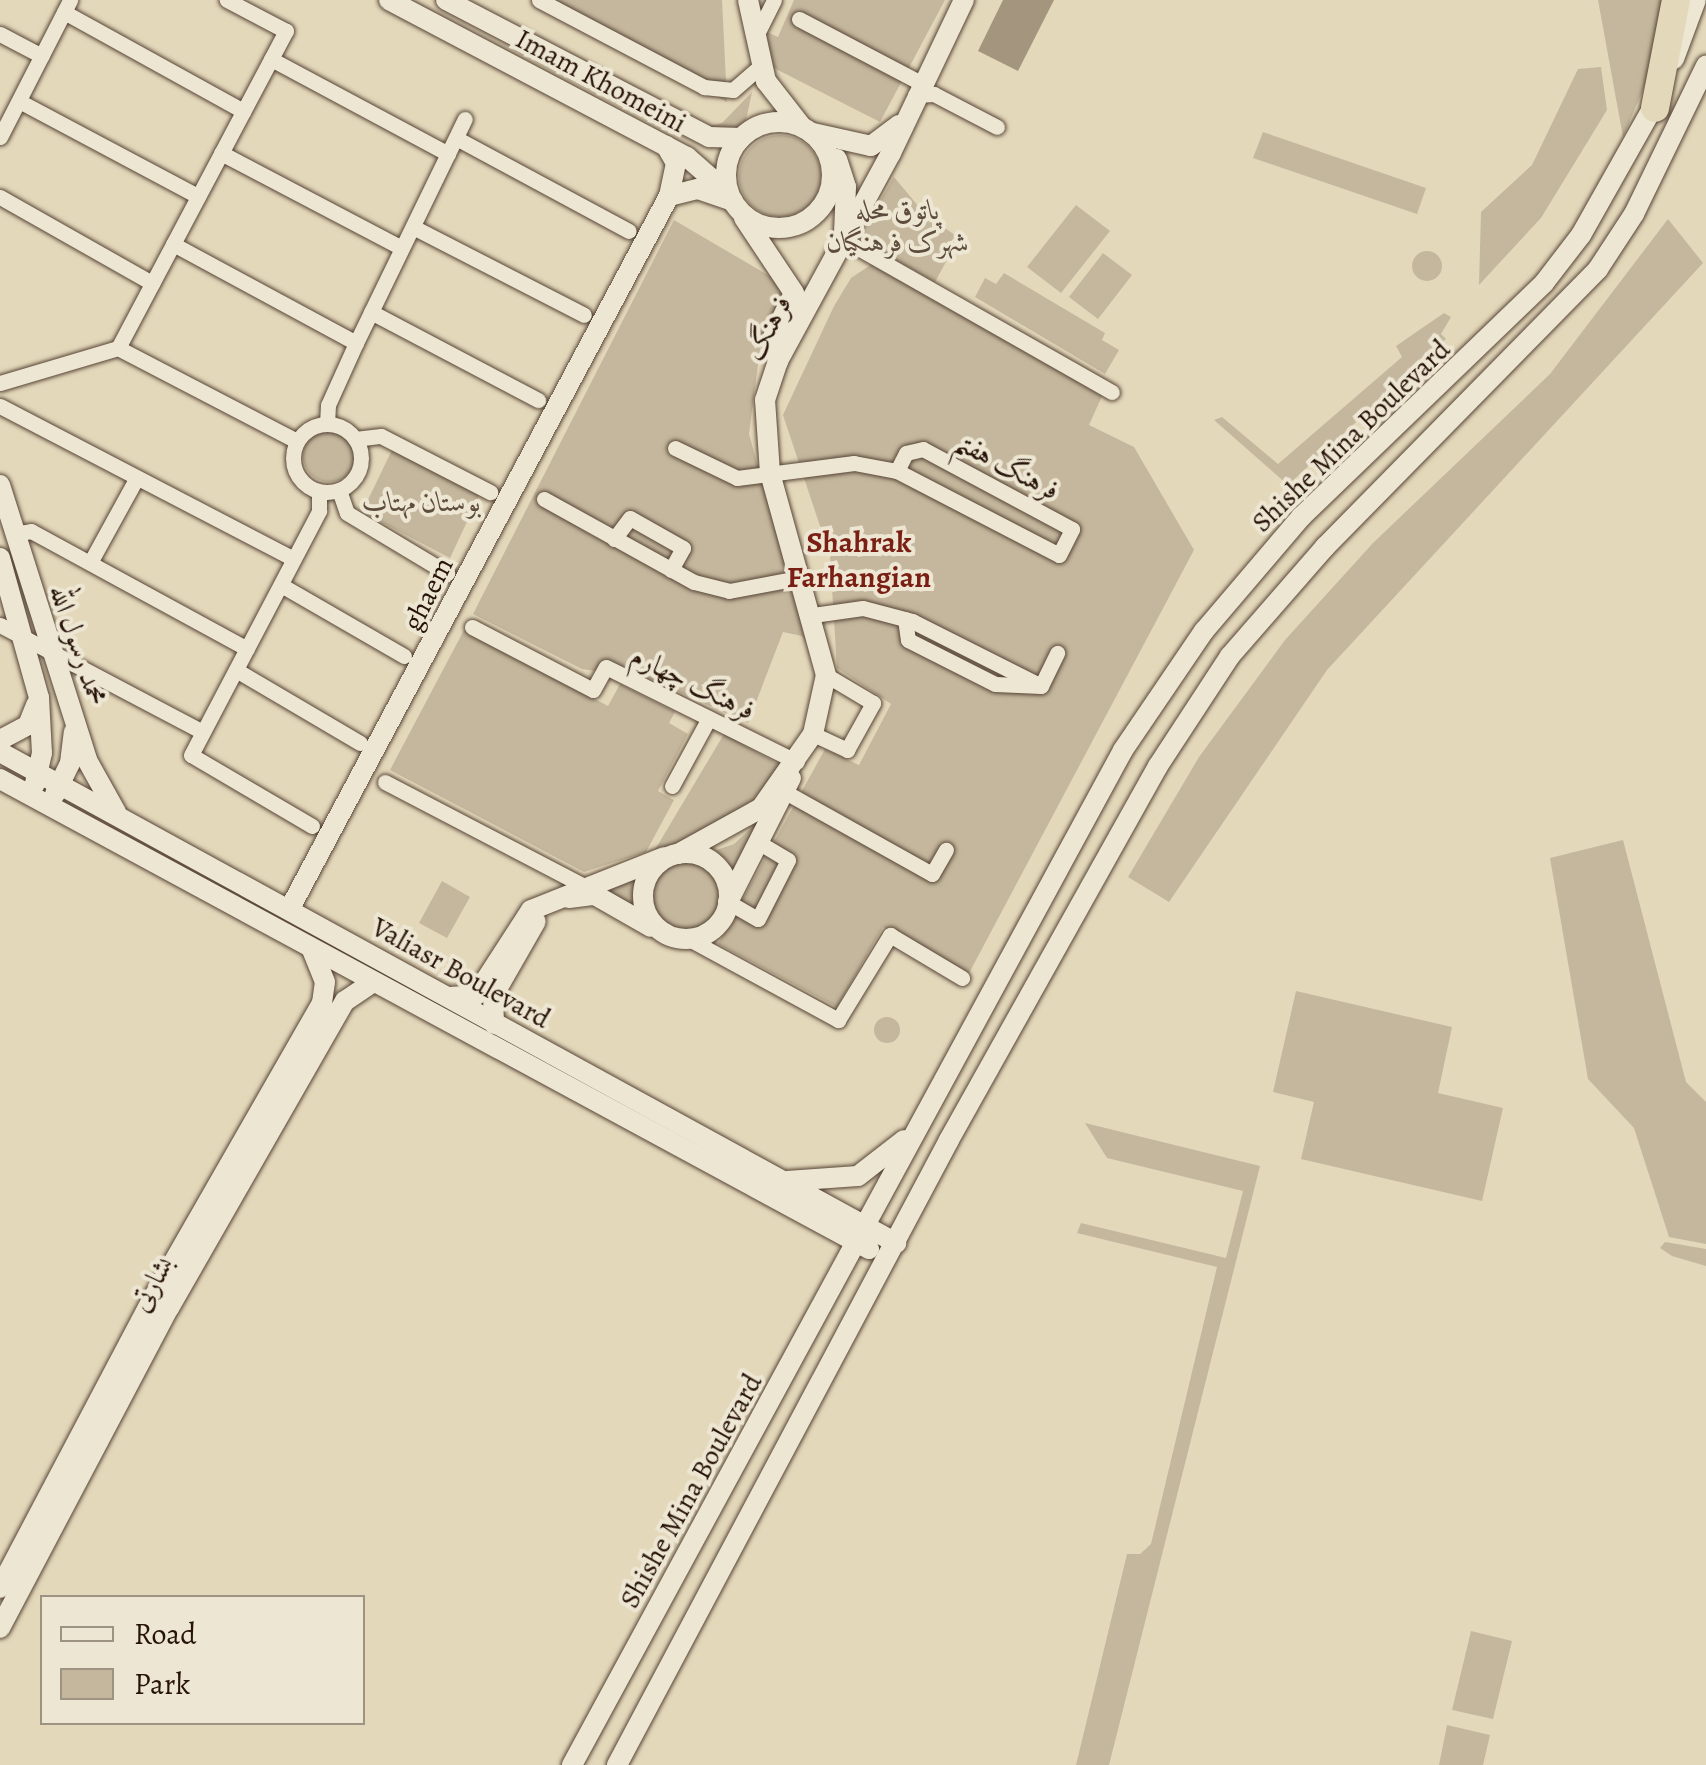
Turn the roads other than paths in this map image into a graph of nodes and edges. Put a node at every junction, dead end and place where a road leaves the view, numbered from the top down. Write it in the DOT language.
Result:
graph roads {
  1 [pos="228,0"];
  2 [pos="389,0"];
  3 [pos="446,0"];
  4 [pos="539,0"];
  5 [pos="748,0"];
  6 [pos="774,0"];
  7 [pos="964,0"];
  8 [pos="1676,0"];
  9 [pos="1696,0"];
  10 [pos="67,6"];
  11 [pos="799,18"];
  12 [pos="0,34"];
  13 [pos="756,36"];
  14 [pos="42,56"];
  15 [pos="271,59"];
  16 [pos="1706,66"];
  17 [pos="763,73"];
  18 [pos="1706,86"];
  19 [pos="918,89"];
  20 [pos="18,101"];
  21 [pos="1690,101"];
  22 [pos="1655,108"];
  23 [pos="243,111"];
  24 [pos="465,119"];
  25 [pos="900,124"];
  26 [pos="997,126"];
  27 [pos="747,133"];
  28 [pos="811,134"];
  29 [pos="0,137"];
  30 [pos="456,138"];
  31 [pos="666,146"];
  32 [pos="221,153"];
  33 [pos="448,154"];
  34 [pos="198,196"];
  35 [pos="668,196"];
  36 [pos="0,197"];
  37 [pos="733,202"];
  38 [pos="412,226"];
  39 [pos="629,232"];
  40 [pos="844,240"];
  41 [pos="172,244"];
  42 [pos="402,248"];
  43 [pos="152,283"];
  44 [pos="804,297"];
  45 [pos="371,312"];
  46 [pos="584,315"];
  47 [pos="356,342"];
  48 [pos="118,348"];
  49 [pos="0,383"];
  50 [pos="1112,392"];
  51 [pos="538,400"];
  52 [pos="0,406"];
  53 [pos="327,424"];
  54 [pos="355,439"];
  55 [pos="297,440"];
  56 [pos="675,448"];
  57 [pos="897,471"];
  58 [pos="770,473"];
  59 [pos="136,480"];
  60 [pos="0,485"];
  61 [pos="340,490"];
  62 [pos="319,492"];
  63 [pos="490,492"];
  64 [pos="544,499"];
  65 [pos="13,534"];
  66 [pos="614,538"];
  67 [pos="0,558"];
  68 [pos="294,559"];
  69 [pos="91,561"];
  70 [pos="672,570"];
  71 [pos="448,573"];
  72 [pos="802,576"];
  73 [pos="280,585"];
  74 [pos="813,615"];
  75 [pos="0,625"];
  76 [pos="472,627"];
  77 [pos="24,638"];
  78 [pos="1195,644"];
  79 [pos="247,649"];
  80 [pos="49,652"];
  81 [pos="1057,653"];
  82 [pos="404,656"];
  83 [pos="1224,666"];
  84 [pos="236,670"];
  85 [pos="826,675"];
  86 [pos="70,700"];
  87 [pos="40,706"];
  88 [pos="709,718"];
  89 [pos="203,732"];
  90 [pos="813,734"];
  91 [pos="0,740"];
  92 [pos="360,743"];
  93 [pos="0,752"];
  94 [pos="796,762"];
  95 [pos="39,773"];
  96 [pos="0,779"];
  97 [pos="385,782"];
  98 [pos="61,783"];
  99 [pos="672,786"];
  100 [pos="787,793"];
  101 [pos="39,799"];
  102 [pos="120,816"];
  103 [pos="312,826"];
  104 [pos="763,845"];
  105 [pos="946,850"];
  106 [pos="671,855"];
  107 [pos="584,886"];
  108 [pos="552,900"];
  109 [pos="728,902"];
  110 [pos="288,910"];
  111 [pos="664,932"];
  112 [pos="688,938"];
  113 [pos="312,949"];
  114 [pos="962,978"];
  115 [pos="373,982"];
  116 [pos="487,992"];
  117 [pos="450,998"];
  118 [pos="446,1021"];
  119 [pos="492,1033"];
  120 [pos="918,1122"];
  121 [pos="782,1180"];
  122 [pos="863,1236"];
  123 [pos="891,1251"];
  124 [pos="86,1451"];
  125 [pos="0,1588"];
  126 [pos="0,1628"];
  127 [pos="572,1765"];
  128 [pos="617,1765"];
  1 -- 15 [label="street"];
  2 -- 31 [label="street, Imam Khomeini"];
  3 -- 27 [label="street, Imam Khomeini"];
  4 -- 17 [label="street"];
  5 -- 13 [label="street"];
  6 -- 13 [label="street"];
  7 -- 19 [label="street, فرهنگ"];
  8 -- 22 [label="highway"];
  9 -- 22 [label="street, Shishe Mina Boulevard"];
  10 -- 14 [label="street"];
  10 -- 23 [label="street"];
  11 -- 19 [label="street"];
  12 -- 14 [label="street"];
  13 -- 17 [label="street"];
  14 -- 20 [label="street"];
  15 -- 23 [label="street"];
  15 -- 33 [label="street"];
  16 -- 21 [label="street"];
  17 -- 27 [label="street"];
  17 -- 28 [label="street"];
  18 -- 21 [label="street"];
  19 -- 25 [label="street, فرهنگ"];
  19 -- 26 [label="street"];
  20 -- 29 [label="street"];
  20 -- 34 [label="street"];
  21 -- 83 [label="street"];
  22 -- 78 [label="street, Shishe Mina Boulevard"];
  23 -- 32 [label="street"];
  24 -- 30 [label="street"];
  25 -- 28 [label="street"];
  25 -- 40 [label="street, فرهنگ"];
  27 -- 28 [label="street"];
  27 -- 37 [label="street"];
  28 -- 37 [label="street"];
  28 -- 40 [label="street"];
  30 -- 33 [label="street"];
  30 -- 39 [label="street"];
  31 -- 35 [label="street"];
  31 -- 37 [label="street, Imam Khomeini"];
  32 -- 34 [label="street"];
  32 -- 42 [label="street"];
  33 -- 38 [label="street"];
  34 -- 41 [label="street"];
  35 -- 37 [label="street"];
  35 -- 110 [label="street, ghaem"];
  36 -- 43 [label="street"];
  37 -- 44 [label="street"];
  38 -- 42 [label="street"];
  38 -- 46 [label="street"];
  40 -- 44 [label="street, فرهنگ"];
  40 -- 50 [label="street"];
  41 -- 43 [label="street"];
  41 -- 47 [label="street"];
  42 -- 45 [label="street"];
  43 -- 48 [label="street"];
  44 -- 58 [label="street, فرهنگ"];
  45 -- 47 [label="street"];
  45 -- 51 [label="street"];
  47 -- 53 [label="street"];
  48 -- 49 [label="street"];
  48 -- 55 [label="street"];
  52 -- 59 [label="street"];
  53 -- 54 [label="street"];
  53 -- 55 [label="street"];
  54 -- 61 [label="street"];
  54 -- 63 [label="street"];
  55 -- 62 [label="street"];
  56 -- 58 [label="street, فرهنگ هفتم"];
  57 -- 57 [label="street, فرهنگ هفتم"];
  57 -- 58 [label="street, فرهنگ هفتم"];
  58 -- 72 [label="street, فرهنگ"];
  59 -- 68 [label="street"];
  59 -- 69 [label="street"];
  60 -- 65 [label="street, محمد رسول الله"];
  61 -- 62 [label="street"];
  61 -- 71 [label="street"];
  62 -- 68 [label="street"];
  64 -- 66 [label="street"];
  65 -- 69 [label="street"];
  65 -- 80 [label="street, محمد رسول الله"];
  66 -- 70 [label="street"];
  66 -- 70 [label="street"];
  67 -- 77 [label="street"];
  68 -- 73 [label="street"];
  69 -- 79 [label="street"];
  70 -- 72 [label="street"];
  72 -- 74 [label="street, فرهنگ"];
  73 -- 79 [label="street"];
  73 -- 82 [label="street"];
  74 -- 81 [label="street"];
  74 -- 85 [label="street, فرهنگ"];
  75 -- 77 [label="street"];
  76 -- 88 [label="street, فرهنگ چهارم"];
  77 -- 80 [label="street"];
  77 -- 87 [label="street"];
  78 -- 83 [label="street"];
  78 -- 120 [label="street, Shishe Mina Boulevard"];
  79 -- 84 [label="street"];
  80 -- 86 [label="street, محمد رسول الله"];
  80 -- 89 [label="street"];
  83 -- 123 [label="street"];
  84 -- 89 [label="street"];
  84 -- 92 [label="street"];
  85 -- 90 [label="street, فرهنگ"];
  85 -- 90 [label="street"];
  86 -- 87 [label="street"];
  86 -- 98 [label="street"];
  86 -- 102 [label="street, محمد رسول الله"];
  87 -- 91 [label="street"];
  87 -- 95 [label="street"];
  88 -- 94 [label="street, فرهنگ چهارم"];
  88 -- 99 [label="street"];
  89 -- 103 [label="street"];
  90 -- 94 [label="street, فرهنگ"];
  93 -- 95 [label="street, Valiasr Boulevard"];
  94 -- 100 [label="street, فرهنگ"];
  94 -- 106 [label="street, فرهنگ"];
  95 -- 98 [label="street, Valiasr Boulevard"];
  95 -- 101 [label="street"];
  96 -- 101 [label="street, Valiasr Boulevard"];
  97 -- 107 [label="street"];
  98 -- 101 [label="street"];
  98 -- 102 [label="street, Valiasr Boulevard"];
  100 -- 104 [label="street, فرهنگ"];
  100 -- 105 [label="street"];
  101 -- 113 [label="street, Valiasr Boulevard"];
  102 -- 110 [label="street, Valiasr Boulevard"];
  104 -- 109 [label="street, فرهنگ"];
  104 -- 109 [label="street"];
  106 -- 107 [label="street, فرهنگ"];
  106 -- 109 [label="street"];
  106 -- 111 [label="street"];
  107 -- 108 [label="street, فرهنگ"];
  108 -- 111 [label="street"];
  108 -- 116 [label="street, فرهنگ"];
  109 -- 112 [label="street, فرهنگ"];
  110 -- 117 [label="street, Valiasr Boulevard"];
  111 -- 112 [label="street"];
  112 -- 114 [label="street"];
  113 -- 115 [label="street, Valiasr Boulevard"];
  113 -- 124 [label="street, بشارتی"];
  115 -- 118 [label="street, Valiasr Boulevard"];
  115 -- 124 [label="street, بشارتی"];
  116 -- 117 [label="street"];
  116 -- 119 [label="street"];
  117 -- 118 [label="street"];
  117 -- 119 [label="street, Valiasr Boulevard"];
  118 -- 119 [label="street, Valiasr Boulevard"];
  119 -- 121 [label="street, Valiasr Boulevard"];
  119 -- 122 [label="street, Valiasr Boulevard"];
  120 -- 121 [label="street"];
  120 -- 122 [label="street, Shishe Mina Boulevard"];
  121 -- 122 [label="street, Valiasr Boulevard"];
  122 -- 123 [label="street, Valiasr Boulevard"];
  122 -- 127 [label="street, Shishe Mina Boulevard"];
  123 -- 128 [label="street"];
  124 -- 125 [label="street, بشارتی"];
  124 -- 126 [label="street, بشارتی"];
}
